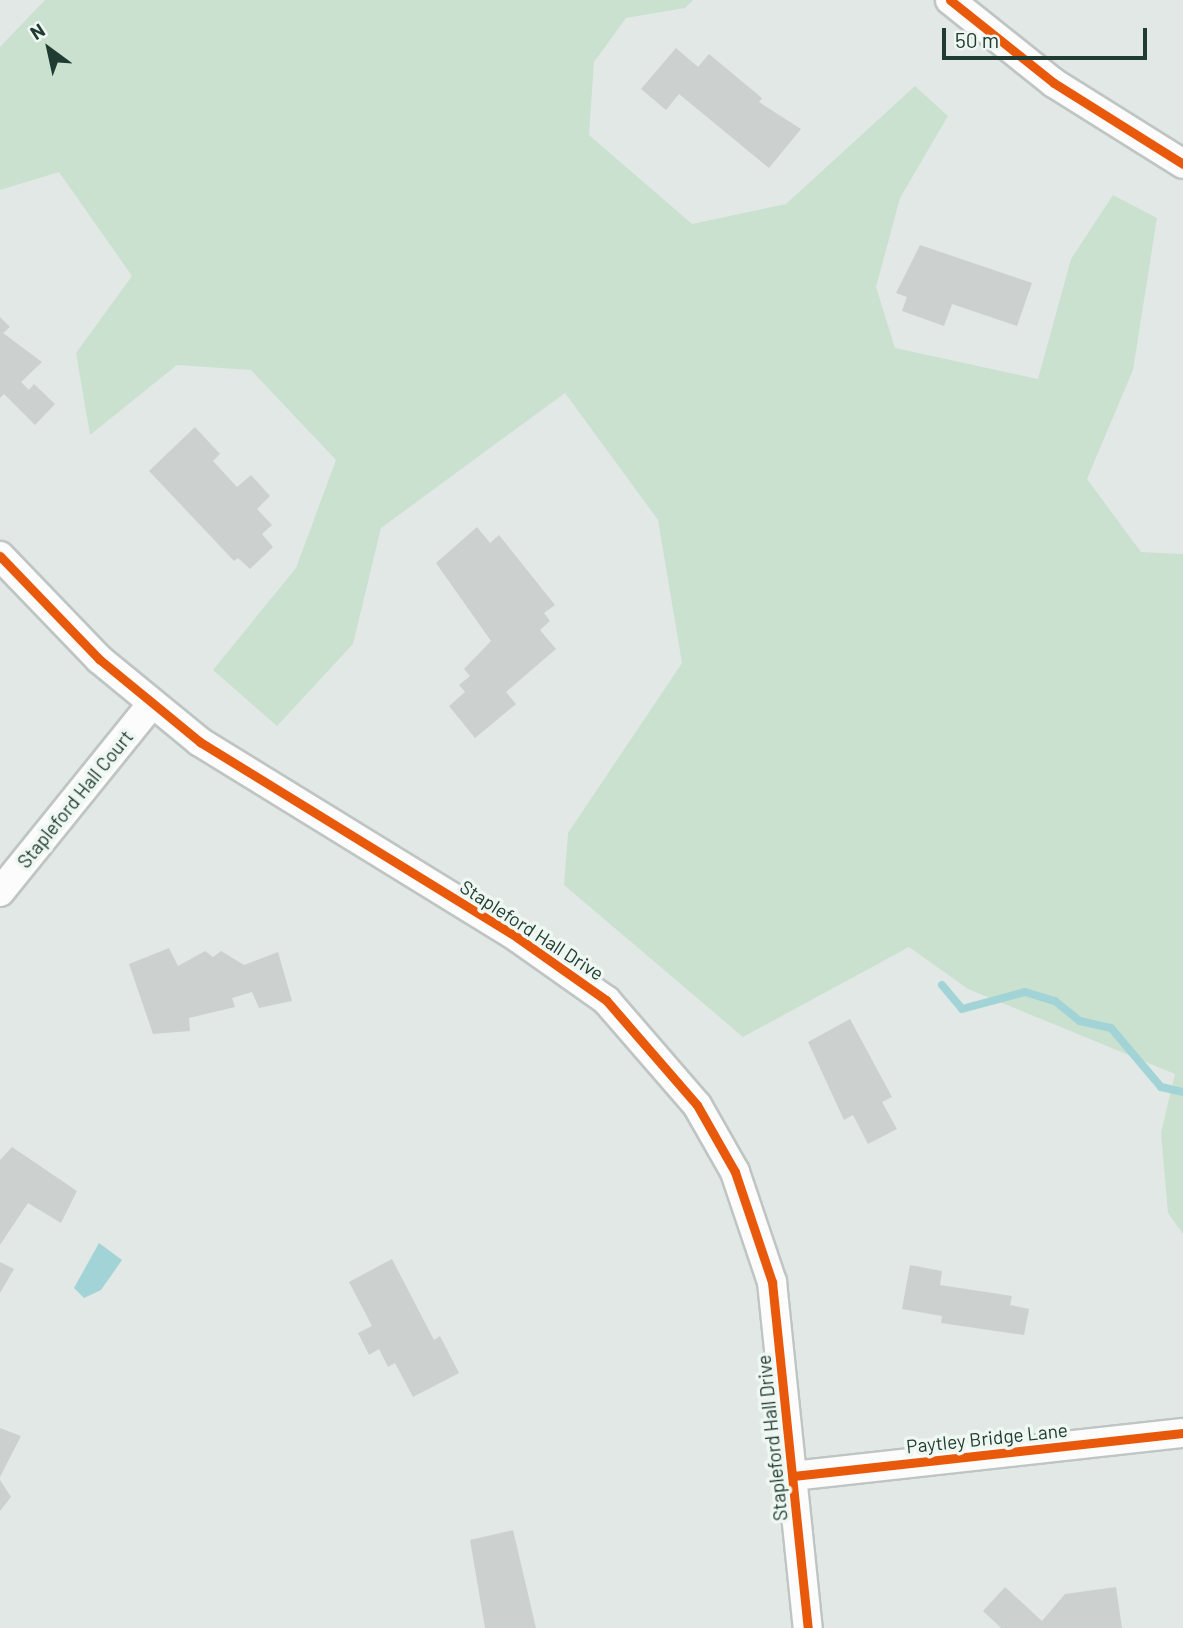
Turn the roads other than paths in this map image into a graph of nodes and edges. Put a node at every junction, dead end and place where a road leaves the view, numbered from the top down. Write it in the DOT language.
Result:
graph roads {
  1 [pos="950,0"];
  2 [pos="1183,164"];
  3 [pos="0,556"];
  4 [pos="150,705"];
  5 [pos="0,892"];
  6 [pos="1183,1433"];
  7 [pos="793,1476"];
  8 [pos="808,1628"];
  1 -- 2 [label="street"];
  3 -- 4 [label="street, Stapleford Hall Drive"];
  4 -- 5 [label="street, Stapleford Hall Court"];
  4 -- 7 [label="street, Stapleford Hall Drive"];
  6 -- 7 [label="street, Paytley Bridge Lane"];
  7 -- 8 [label="street, Stapleford Hall Drive"];
}
